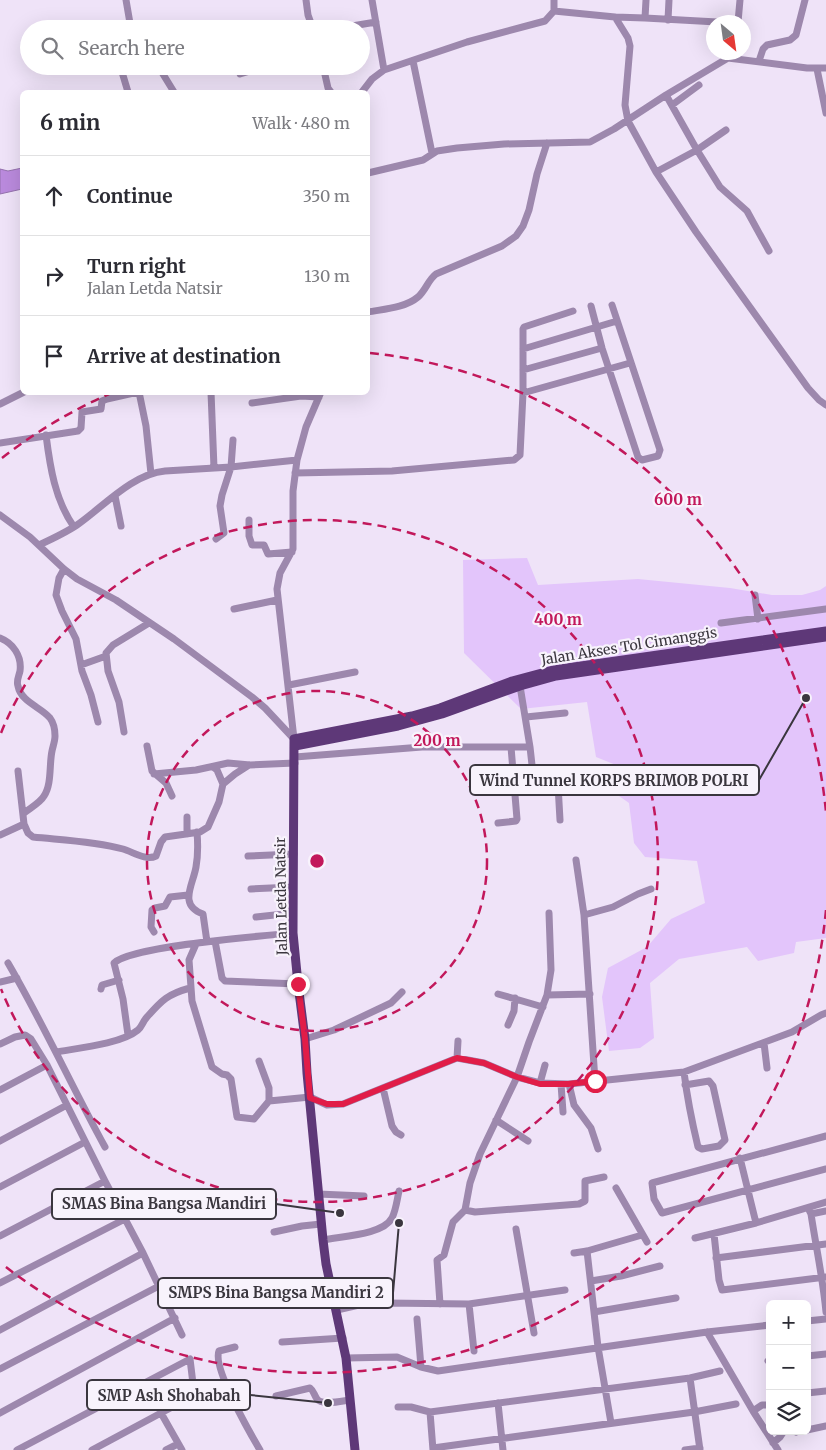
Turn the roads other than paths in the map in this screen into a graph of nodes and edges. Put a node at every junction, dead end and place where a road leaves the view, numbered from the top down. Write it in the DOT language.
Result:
graph roads {
  1 [pos="126,0"];
  2 [pos="306,0"];
  3 [pos="372,0"];
  4 [pos="554,0"];
  5 [pos="646,0"];
  6 [pos="669,0"];
  7 [pos="740,0"];
  8 [pos="805,0"];
  9 [pos="554,11"];
  10 [pos="739,15"];
  11 [pos="615,17"];
  12 [pos="645,18"];
  13 [pos="129,20"];
  14 [pos="310,20"];
  15 [pos="668,20"];
  16 [pos="376,22"];
  17 [pos="706,22"];
  18 [pos="370,23"];
  19 [pos="751,59"];
  20 [pos="724,60"];
  21 [pos="413,61"];
  22 [pos="760,61"];
  23 [pos="826,68"];
  24 [pos="817,69"];
  25 [pos="384,70"];
  26 [pos="123,75"];
  27 [pos="164,75"];
  28 [pos="326,75"];
  29 [pos="698,85"];
  30 [pos="127,90"];
  31 [pos="173,90"];
  32 [pos="330,90"];
  33 [pos="363,90"];
  34 [pos="666,95"];
  35 [pos="672,105"];
  36 [pos="826,113"];
  37 [pos="628,121"];
  38 [pos="726,130"];
  39 [pos="547,143"];
  40 [pos="697,150"];
  41 [pos="432,153"];
  42 [pos="656,172"];
  43 [pos="370,173"];
  44 [pos="769,251"];
  45 [pos="612,305"];
  46 [pos="591,306"];
  47 [pos="573,311"];
  48 [pos="370,312"];
  49 [pos="617,321"];
  50 [pos="596,327"];
  51 [pos="523,348"];
  52 [pos="602,348"];
  53 [pos="630,363"];
  54 [pos="610,369"];
  55 [pos="523,370"];
  56 [pos="523,393"];
  57 [pos="20,394"];
  58 [pos="125,395"];
  59 [pos="140,395"];
  60 [pos="211,395"];
  61 [pos="320,395"];
  62 [pos="252,403"];
  63 [pos="0,404"];
  64 [pos="826,405"];
  65 [pos="46,436"];
  66 [pos="233,440"];
  67 [pos="0,443"];
  68 [pos="297,460"];
  69 [pos="231,467"];
  70 [pos="214,468"];
  71 [pos="295,473"];
  72 [pos="151,474"];
  73 [pos="115,496"];
  74 [pos="0,515"];
  75 [pos="249,520"];
  76 [pos="121,526"];
  77 [pos="74,527"];
  78 [pos="216,539"];
  79 [pos="39,545"];
  80 [pos="292,552"];
  81 [pos="64,570"];
  82 [pos="755,595"];
  83 [pos="277,600"];
  84 [pos="234,609"];
  85 [pos="826,609"];
  86 [pos="758,618"];
  87 [pos="149,623"];
  88 [pos="721,623"];
  89 [pos="826,631"];
  90 [pos="826,637"];
  91 [pos="0,638"];
  92 [pos="106,656"];
  93 [pos="81,665"];
  94 [pos="355,672"];
  95 [pos="289,684"];
  96 [pos="520,686"];
  97 [pos="565,713"];
  98 [pos="526,717"];
  99 [pos="98,722"];
  100 [pos="124,732"];
  101 [pos="294,743"];
  102 [pos="147,746"];
  103 [pos="511,747"];
  104 [pos="530,747"];
  105 [pos="295,760"];
  106 [pos="250,765"];
  107 [pos="213,767"];
  108 [pos="18,771"];
  109 [pos="154,774"];
  110 [pos="514,782"];
  111 [pos="223,784"];
  112 [pos="492,785"];
  113 [pos="172,796"];
  114 [pos="24,813"];
  115 [pos="187,817"];
  116 [pos="560,820"];
  117 [pos="498,823"];
  118 [pos="24,824"];
  119 [pos="197,832"];
  120 [pos="187,834"];
  121 [pos="0,835"];
  122 [pos="294,854"];
  123 [pos="248,856"];
  124 [pos="576,860"];
  125 [pos="293,887"];
  126 [pos="251,889"];
  127 [pos="651,889"];
  128 [pos="188,895"];
  129 [pos="293,913"];
  130 [pos="549,913"];
  131 [pos="584,915"];
  132 [pos="256,917"];
  133 [pos="154,932"];
  134 [pos="294,933"];
  135 [pos="215,941"];
  136 [pos="207,942"];
  137 [pos="196,944"];
  138 [pos="8,963"];
  139 [pos="17,978"];
  140 [pos="119,980"];
  141 [pos="0,982"];
  142 [pos="298,984"];
  143 [pos="190,988"];
  144 [pos="101,989"];
  145 [pos="402,992"];
  146 [pos="498,994"];
  147 [pos="590,994"];
  148 [pos="547,995"];
  149 [pos="516,998"];
  150 [pos="543,1007"];
  151 [pos="826,1013"];
  152 [pos="508,1024"];
  153 [pos="128,1035"];
  154 [pos="305,1039"];
  155 [pos="458,1041"];
  156 [pos="764,1043"];
  157 [pos="0,1044"];
  158 [pos="56,1052"];
  159 [pos="457,1058"];
  160 [pos="259,1061"];
  161 [pos="47,1065"];
  162 [pos="545,1065"];
  163 [pos="767,1068"];
  164 [pos="684,1072"];
  165 [pos="517,1077"];
  166 [pos="595,1081"];
  167 [pos="540,1084"];
  168 [pos="565,1084"];
  169 [pos="685,1085"];
  170 [pos="383,1088"];
  171 [pos="0,1090"];
  172 [pos="310,1098"];
  173 [pos="269,1101"];
  174 [pos="67,1105"];
  175 [pos="563,1112"];
  176 [pos="496,1120"];
  177 [pos="401,1135"];
  178 [pos="826,1136"];
  179 [pos="0,1141"];
  180 [pos="528,1141"];
  181 [pos="85,1142"];
  182 [pos="106,1148"];
  183 [pos="598,1149"];
  184 [pos="740,1158"];
  185 [pos="826,1169"];
  186 [pos="604,1177"];
  187 [pos="105,1181"];
  188 [pos="0,1187"];
  189 [pos="616,1188"];
  190 [pos="749,1190"];
  191 [pos="399,1191"];
  192 [pos="318,1194"];
  193 [pos="364,1196"];
  194 [pos="826,1202"];
  195 [pos="465,1210"];
  196 [pos="810,1210"];
  197 [pos="826,1211"];
  198 [pos="125,1219"];
  199 [pos="756,1223"];
  200 [pos="321,1224"];
  201 [pos="516,1229"];
  202 [pos="274,1232"];
  203 [pos="714,1234"];
  204 [pos="642,1235"];
  205 [pos="0,1236"];
  206 [pos="695,1238"];
  207 [pos="323,1240"];
  208 [pos="647,1242"];
  209 [pos="826,1244"];
  210 [pos="815,1246"];
  211 [pos="588,1251"];
  212 [pos="143,1253"];
  213 [pos="574,1253"];
  214 [pos="716,1258"];
  215 [pos="660,1266"];
  216 [pos="824,1277"];
  217 [pos="591,1282"];
  218 [pos="0,1284"];
  219 [pos="159,1286"];
  220 [pos="565,1290"];
  221 [pos="527,1296"];
  222 [pos="676,1298"];
  223 [pos="440,1304"];
  224 [pos="469,1304"];
  225 [pos="337,1310"];
  226 [pos="594,1312"];
  227 [pos="826,1312"];
  228 [pos="175,1318"];
  229 [pos="418,1319"];
  230 [pos="826,1319"];
  231 [pos="811,1321"];
  232 [pos="766,1325"];
  233 [pos="0,1330"];
  234 [pos="707,1332"];
  235 [pos="534,1333"];
  236 [pos="182,1335"];
  237 [pos="343,1338"];
  238 [pos="282,1342"];
  239 [pos="235,1346"];
  240 [pos="598,1347"];
  241 [pos="474,1351"];
  242 [pos="826,1354"];
  243 [pos="811,1356"];
  244 [pos="346,1358"];
  245 [pos="421,1367"];
  246 [pos="0,1369"];
  247 [pos="720,1371"];
  248 [pos="690,1378"];
  249 [pos="606,1388"];
  250 [pos="826,1391"];
  251 [pos="811,1393"];
  252 [pos="276,1396"];
  253 [pos="350,1400"];
  254 [pos="498,1403"];
  255 [pos="736,1404"];
  256 [pos="766,1405"];
  257 [pos="398,1407"];
  258 [pos="752,1411"];
  259 [pos="430,1412"];
  260 [pos="694,1412"];
  261 [pos="0,1413"];
  262 [pos="161,1414"];
  263 [pos="611,1423"];
  264 [pos="826,1426"];
  265 [pos="811,1429"];
  266 [pos="781,1435"];
  267 [pos="502,1438"];
  268 [pos="772,1443"];
  269 [pos="180,1447"];
  270 [pos="433,1449"];
  271 [pos="700,1449"];
  272 [pos="17,1450"];
  273 [pos="92,1450"];
  274 [pos="166,1450"];
  275 [pos="260,1450"];
  276 [pos="355,1450"];
  277 [pos="503,1450"];
  278 [pos="685,1450"];
  279 [pos="778,1450"];
  1 -- 13 [label="street"];
  2 -- 14 [label="street"];
  3 -- 16 [label="street"];
  4 -- 9 [label="street"];
  5 -- 12 [label="street"];
  6 -- 15 [label="street"];
  7 -- 10 [label="street"];
  8 -- 22 [label="street"];
  9 -- 11 [label="street"];
  9 -- 21 [label="street"];
  11 -- 12 [label="street"];
  11 -- 37 [label="street"];
  12 -- 15 [label="street"];
  15 -- 17 [label="street"];
  16 -- 18 [label="street"];
  16 -- 25 [label="street"];
  19 -- 22 [label="street"];
  20 -- 34 [label="street"];
  21 -- 25 [label="street"];
  21 -- 41 [label="street"];
  22 -- 24 [label="street"];
  23 -- 24 [label="street"];
  24 -- 36 [label="street"];
  25 -- 33 [label="street"];
  26 -- 30 [label="street"];
  27 -- 31 [label="street"];
  28 -- 32 [label="street"];
  29 -- 35 [label="street"];
  34 -- 35 [label="street"];
  34 -- 37 [label="street"];
  35 -- 40 [label="street"];
  37 -- 39 [label="street"];
  37 -- 42 [label="street"];
  38 -- 40 [label="street"];
  39 -- 41 [label="street"];
  39 -- 48 [label="street"];
  40 -- 42 [label="street"];
  40 -- 44 [label="street"];
  41 -- 43 [label="street"];
  42 -- 64 [label="street"];
  45 -- 49 [label="street"];
  46 -- 50 [label="street"];
  47 -- 51 [label="street"];
  49 -- 50 [label="street"];
  49 -- 53 [label="street"];
  50 -- 51 [label="street"];
  50 -- 52 [label="street"];
  51 -- 55 [label="street"];
  52 -- 54 [label="street"];
  52 -- 55 [label="street"];
  53 -- 54 [label="street"];
  53 -- 54 [label="street"];
  54 -- 56 [label="street"];
  55 -- 56 [label="street"];
  56 -- 71 [label="street"];
  57 -- 63 [label="street"];
  58 -- 65 [label="street"];
  59 -- 72 [label="street"];
  60 -- 70 [label="street"];
  61 -- 62 [label="street"];
  61 -- 68 [label="street"];
  65 -- 67 [label="street"];
  65 -- 77 [label="street"];
  66 -- 69 [label="street"];
  68 -- 69 [label="street"];
  68 -- 71 [label="street"];
  69 -- 70 [label="street"];
  69 -- 78 [label="street"];
  70 -- 72 [label="street"];
  71 -- 80 [label="street"];
  72 -- 73 [label="street"];
  73 -- 76 [label="street"];
  73 -- 77 [label="street"];
  74 -- 79 [label="street"];
  75 -- 80 [label="street"];
  77 -- 79 [label="street"];
  79 -- 81 [label="street"];
  80 -- 83 [label="street"];
  81 -- 87 [label="street"];
  81 -- 93 [label="street"];
  82 -- 86 [label="street"];
  83 -- 84 [label="street"];
  83 -- 95 [label="street"];
  85 -- 86 [label="street"];
  86 -- 88 [label="street"];
  87 -- 92 [label="street"];
  87 -- 101 [label="street"];
  89 -- 101 [label="main road, Jalan Akses Tol Cimanggis"];
  90 -- 96 [label="main road"];
  91 -- 114 [label="street"];
  92 -- 93 [label="street"];
  92 -- 100 [label="street"];
  93 -- 99 [label="street"];
  94 -- 95 [label="street"];
  95 -- 101 [label="street"];
  96 -- 98 [label="street"];
  96 -- 101 [label="main road"];
  97 -- 98 [label="street"];
  98 -- 104 [label="street"];
  101 -- 105 [label="main road, Jalan Letda Natsir"];
  102 -- 109 [label="street"];
  103 -- 104 [label="street"];
  103 -- 105 [label="street"];
  103 -- 110 [label="street"];
  104 -- 116 [label="street"];
  105 -- 106 [label="street"];
  105 -- 122 [label="main road, Jalan Letda Natsir"];
  106 -- 107 [label="street"];
  106 -- 111 [label="street"];
  107 -- 109 [label="street"];
  107 -- 111 [label="street"];
  108 -- 114 [label="street"];
  109 -- 113 [label="street"];
  110 -- 112 [label="street"];
  110 -- 117 [label="street"];
  111 -- 119 [label="street"];
  114 -- 118 [label="street"];
  115 -- 120 [label="street"];
  118 -- 120 [label="street"];
  118 -- 121 [label="street"];
  119 -- 120 [label="street"];
  119 -- 128 [label="street"];
  122 -- 123 [label="street"];
  122 -- 125 [label="main road, Jalan Letda Natsir"];
  124 -- 131 [label="street"];
  125 -- 126 [label="street"];
  125 -- 129 [label="main road, Jalan Letda Natsir"];
  127 -- 131 [label="street"];
  128 -- 133 [label="street"];
  128 -- 136 [label="street"];
  129 -- 132 [label="street"];
  129 -- 134 [label="main road, Jalan Letda Natsir"];
  130 -- 148 [label="street"];
  131 -- 147 [label="street"];
  134 -- 135 [label="street"];
  134 -- 142 [label="main road, Jalan Letda Natsir"];
  135 -- 136 [label="street"];
  135 -- 142 [label="street"];
  136 -- 137 [label="street"];
  137 -- 140 [label="street"];
  137 -- 143 [label="street"];
  138 -- 139 [label="street"];
  139 -- 141 [label="street"];
  139 -- 158 [label="street"];
  140 -- 144 [label="street"];
  140 -- 153 [label="street"];
  142 -- 154 [label="main road, Jalan Letda Natsir"];
  143 -- 153 [label="street"];
  143 -- 173 [label="street"];
  145 -- 154 [label="street"];
  146 -- 149 [label="street"];
  147 -- 148 [label="street"];
  147 -- 166 [label="street"];
  148 -- 150 [label="street"];
  149 -- 150 [label="street"];
  149 -- 152 [label="street"];
  150 -- 165 [label="street"];
  151 -- 156 [label="street"];
  153 -- 158 [label="street"];
  154 -- 172 [label="main road, Jalan Letda Natsir"];
  155 -- 159 [label="street"];
  156 -- 163 [label="street"];
  156 -- 164 [label="street"];
  157 -- 161 [label="street"];
  158 -- 182 [label="street"];
  159 -- 165 [label="street"];
  159 -- 170 [label="street"];
  160 -- 173 [label="street"];
  161 -- 171 [label="street"];
  161 -- 174 [label="street"];
  162 -- 167 [label="street"];
  164 -- 166 [label="street"];
  164 -- 169 [label="street"];
  165 -- 167 [label="street"];
  165 -- 176 [label="street"];
  166 -- 168 [label="street"];
  167 -- 168 [label="street"];
  168 -- 175 [label="street"];
  168 -- 183 [label="street"];
  169 -- 169 [label="street"];
  170 -- 172 [label="street"];
  170 -- 177 [label="street"];
  172 -- 173 [label="street"];
  172 -- 192 [label="main road, Jalan Letda Natsir"];
  174 -- 179 [label="street"];
  174 -- 181 [label="street"];
  176 -- 180 [label="street"];
  176 -- 195 [label="street"];
  178 -- 184 [label="street"];
  181 -- 187 [label="street"];
  181 -- 188 [label="street"];
  184 -- 190 [label="street"];
  184 -- 190 [label="street"];
  185 -- 190 [label="street"];
  186 -- 195 [label="street"];
  187 -- 198 [label="street"];
  187 -- 205 [label="street"];
  189 -- 204 [label="street"];
  190 -- 199 [label="street"];
  191 -- 207 [label="street"];
  192 -- 193 [label="street"];
  192 -- 200 [label="main road, Jalan Letda Natsir"];
  194 -- 196 [label="street"];
  195 -- 223 [label="street"];
  196 -- 197 [label="street"];
  196 -- 199 [label="street"];
  196 -- 210 [label="street"];
  198 -- 212 [label="street"];
  198 -- 218 [label="street"];
  199 -- 203 [label="street"];
  200 -- 202 [label="street"];
  200 -- 207 [label="main road, Jalan Letda Natsir"];
  201 -- 221 [label="street"];
  203 -- 206 [label="street"];
  203 -- 214 [label="street"];
  204 -- 208 [label="street"];
  204 -- 211 [label="street"];
  207 -- 225 [label="main road, Jalan Letda Natsir"];
  209 -- 210 [label="street"];
  210 -- 214 [label="street"];
  210 -- 216 [label="street"];
  211 -- 213 [label="street"];
  211 -- 217 [label="street"];
  212 -- 219 [label="street"];
  212 -- 233 [label="street"];
  214 -- 216 [label="street"];
  215 -- 217 [label="street"];
  216 -- 227 [label="street"];
  217 -- 226 [label="street"];
  219 -- 228 [label="street"];
  219 -- 246 [label="street"];
  220 -- 221 [label="street"];
  221 -- 224 [label="street"];
  221 -- 235 [label="street"];
  222 -- 226 [label="street"];
  223 -- 224 [label="street"];
  223 -- 225 [label="street"];
  224 -- 241 [label="street"];
  225 -- 237 [label="main road, Jalan Letda Natsir"];
  226 -- 240 [label="street"];
  228 -- 236 [label="street"];
  228 -- 261 [label="street"];
  229 -- 245 [label="street"];
  230 -- 231 [label="street"];
  232 -- 234 [label="street"];
  234 -- 240 [label="street"];
  234 -- 258 [label="street"];
  237 -- 238 [label="street"];
  237 -- 244 [label="main road, Jalan Letda Natsir"];
  239 -- 275 [label="street"];
  240 -- 245 [label="street"];
  240 -- 249 [label="street"];
  242 -- 243 [label="street"];
  244 -- 245 [label="street"];
  244 -- 253 [label="main road, Jalan Letda Natsir"];
  247 -- 248 [label="street"];
  248 -- 249 [label="street"];
  248 -- 260 [label="street"];
  249 -- 254 [label="street"];
  249 -- 263 [label="street"];
  250 -- 251 [label="street"];
  252 -- 253 [label="street"];
  253 -- 276 [label="main road, Jalan Letda Natsir"];
  254 -- 259 [label="street"];
  254 -- 267 [label="street"];
  255 -- 260 [label="street"];
  256 -- 258 [label="street"];
  257 -- 259 [label="street"];
  258 -- 268 [label="street"];
  259 -- 270 [label="street"];
  260 -- 263 [label="street"];
  260 -- 271 [label="street"];
  262 -- 269 [label="street"];
  262 -- 272 [label="street"];
  262 -- 273 [label="street"];
  263 -- 267 [label="street"];
  264 -- 265 [label="street"];
  266 -- 268 [label="street"];
  267 -- 270 [label="street"];
  267 -- 277 [label="street"];
  268 -- 279 [label="street"];
  269 -- 274 [label="street"];
  271 -- 278 [label="street"];
}
